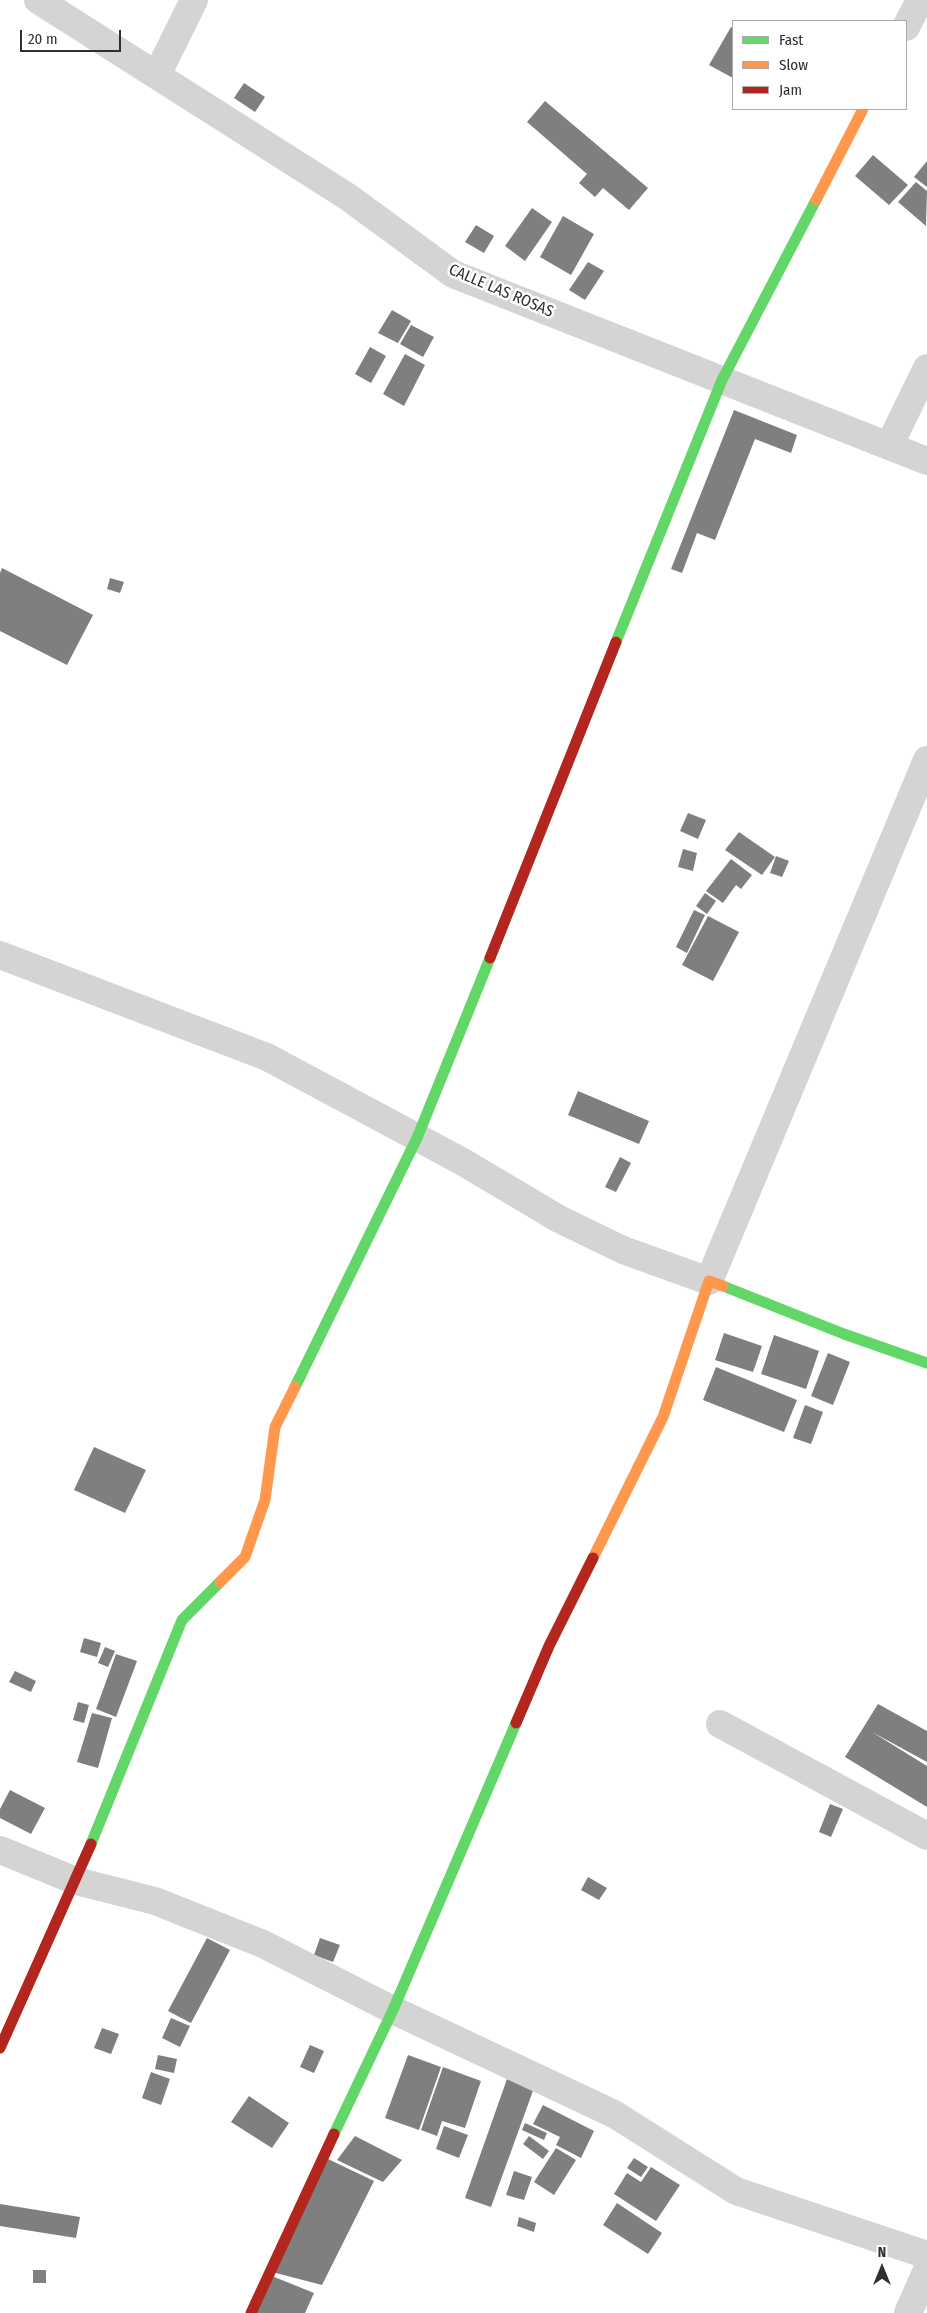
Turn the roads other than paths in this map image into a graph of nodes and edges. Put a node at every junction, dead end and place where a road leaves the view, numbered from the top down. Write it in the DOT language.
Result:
graph roads {
  1 [pos="38,0"];
  2 [pos="194,0"];
  3 [pos="920,0"];
  4 [pos="907,25"];
  5 [pos="157,75"];
  6 [pos="862,110"];
  7 [pos="927,368"];
  8 [pos="722,380"];
  9 [pos="889,446"];
  10 [pos="927,461"];
  11 [pos="927,760"];
  12 [pos="0,955"];
  13 [pos="417,1138"];
  14 [pos="709,1280"];
  15 [pos="927,1363"];
  16 [pos="720,1724"];
  17 [pos="927,1836"];
  18 [pos="0,1850"];
  19 [pos="76,1881"];
  20 [pos="393,2010"];
  21 [pos="0,2048"];
  22 [pos="927,2255"];
  23 [pos="927,2270"];
  24 [pos="251,2313"];
  25 [pos="908,2313"];
  1 -- 5 [label="street, CALLE LAS ROSAS"];
  2 -- 5 [label="street"];
  3 -- 4 [label="street"];
  5 -- 8 [label="street, CALLE LAS ROSAS"];
  6 -- 8 [label="street"];
  7 -- 9 [label="street"];
  8 -- 9 [label="street, CALLE LAS ROSAS"];
  8 -- 13 [label="street"];
  9 -- 10 [label="street, CALLE LAS ROSAS"];
  11 -- 14 [label="street"];
  12 -- 13 [label="street"];
  13 -- 14 [label="street"];
  13 -- 19 [label="street"];
  14 -- 15 [label="street"];
  14 -- 20 [label="street"];
  16 -- 17 [label="street"];
  18 -- 19 [label="street"];
  19 -- 20 [label="street"];
  19 -- 21 [label="street"];
  20 -- 22 [label="street"];
  20 -- 24 [label="street"];
  23 -- 25 [label="street"];
}
